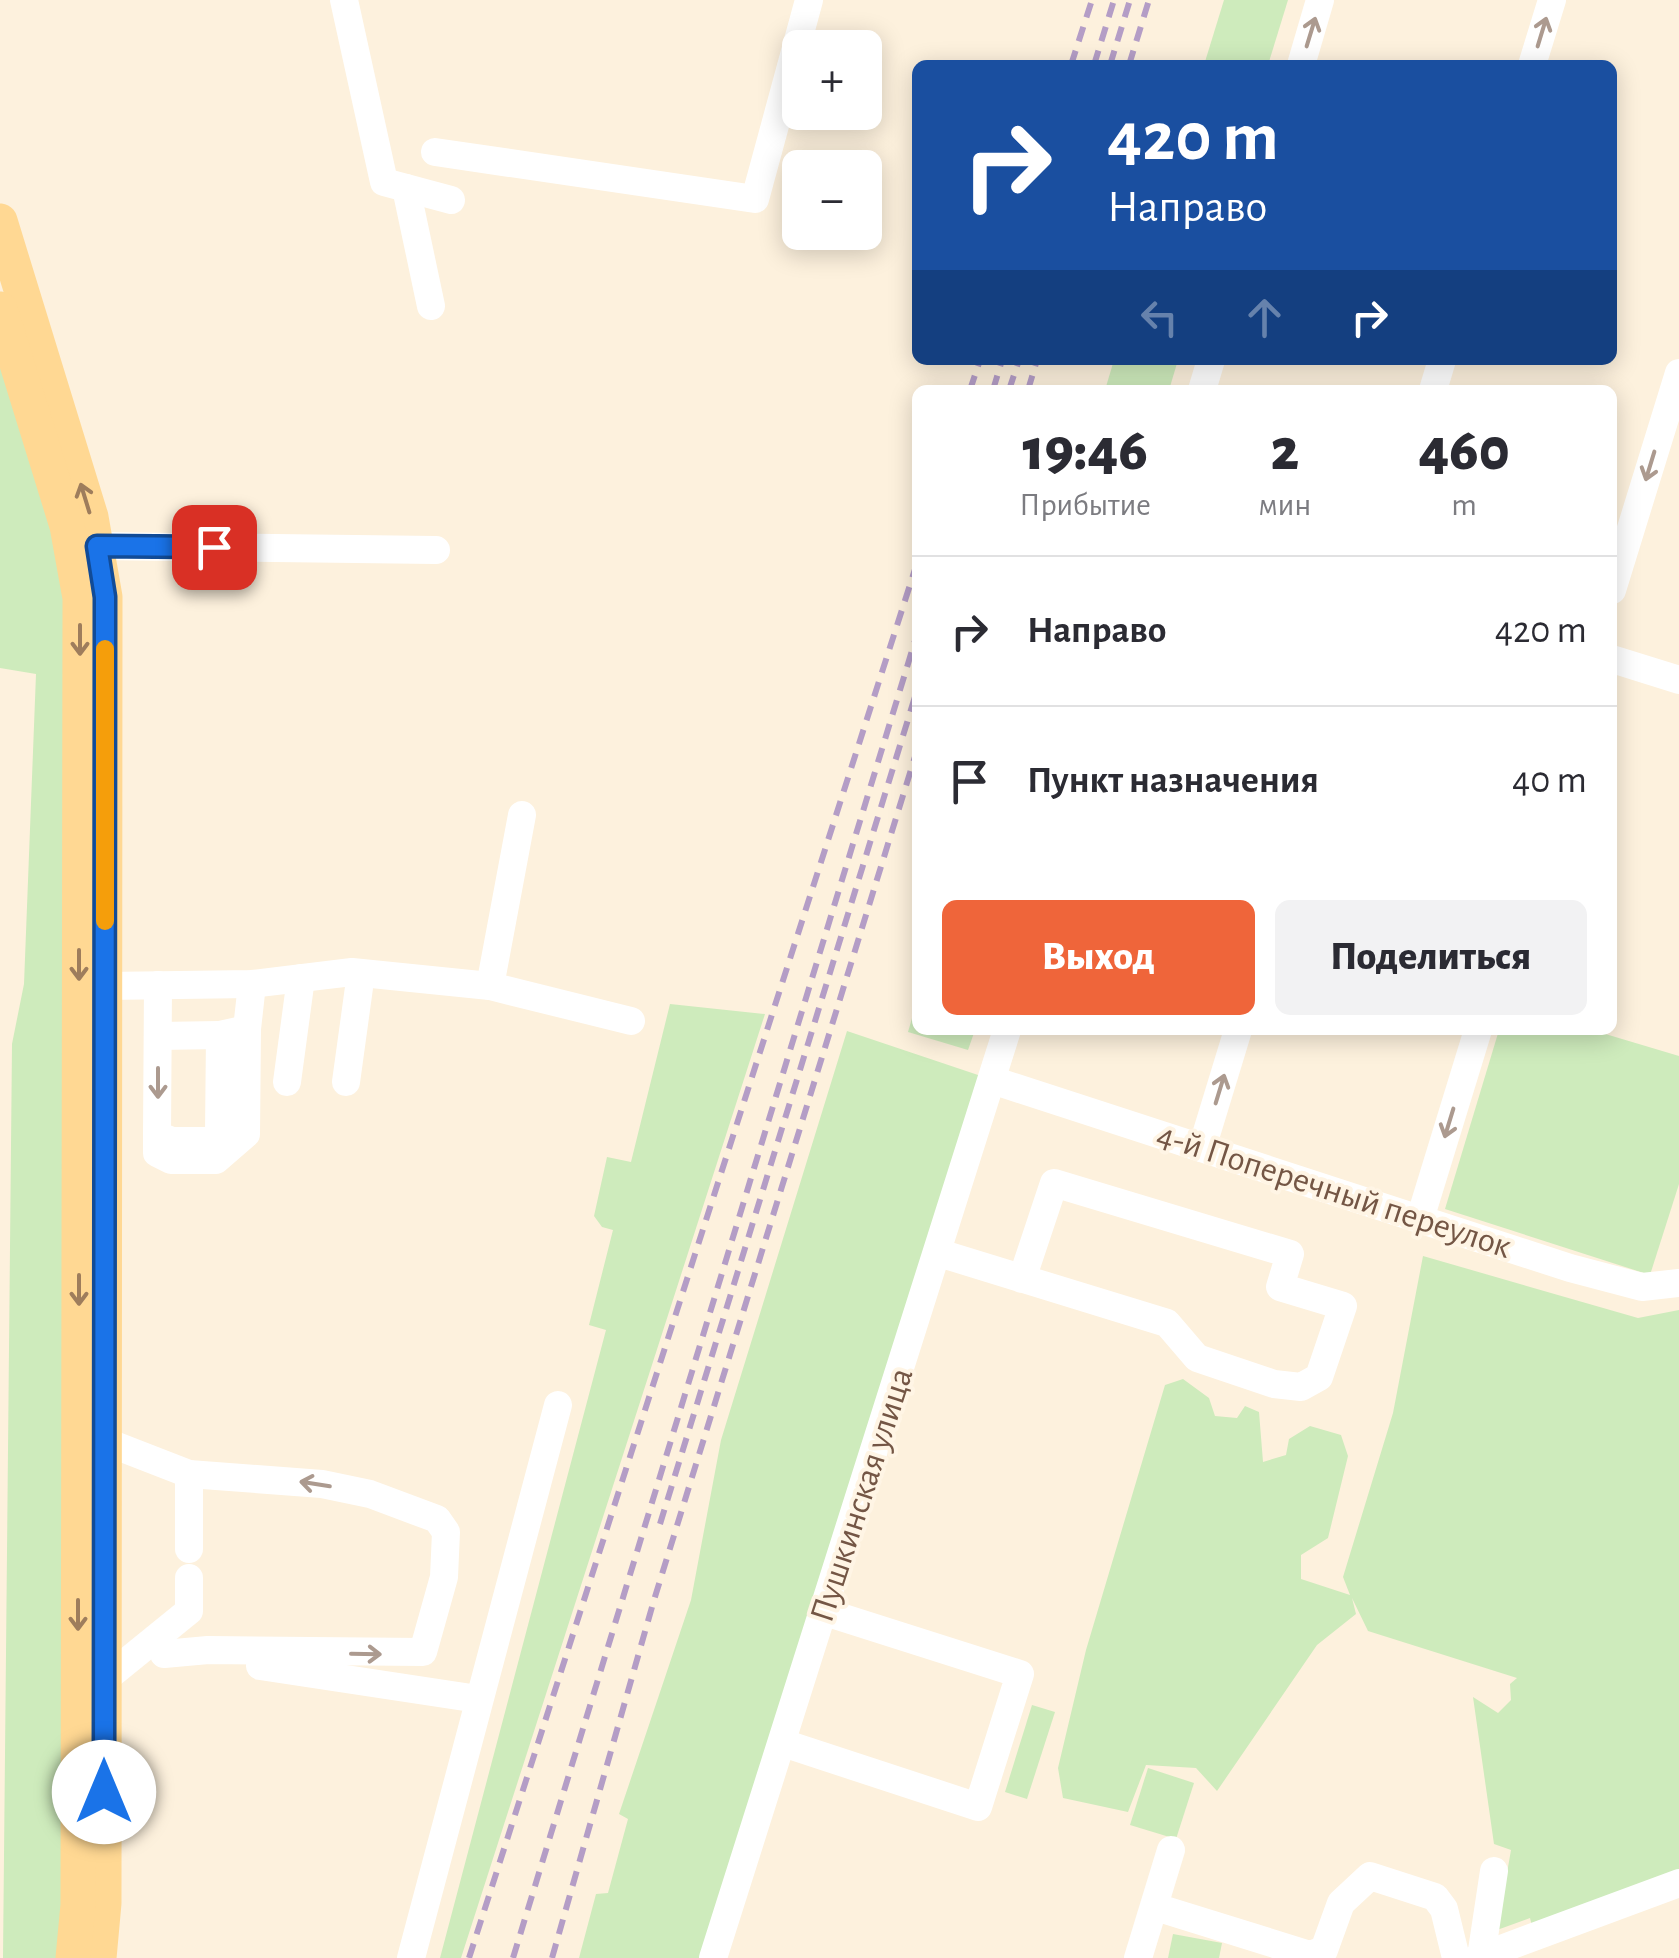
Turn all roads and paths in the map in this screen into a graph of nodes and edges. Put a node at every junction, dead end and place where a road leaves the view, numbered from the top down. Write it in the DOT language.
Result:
graph roads {
  1 [pos="344,0"];
  2 [pos="809,0"];
  3 [pos="1320,0"];
  4 [pos="1552,0"];
  5 [pos="1302,60"];
  6 [pos="1534,60"];
  7 [pos="435,152"];
  8 [pos="395,185"];
  9 [pos="451,200"];
  10 [pos="0,221"];
  11 [pos="431,306"];
  12 [pos="0,309"];
  13 [pos="1679,372"];
  14 [pos="97,546"];
  15 [pos="436,550"];
  16 [pos="1617,574"];
  17 [pos="1617,660"];
  18 [pos="1679,680"];
  19 [pos="522,816"];
  20 [pos="360,973"];
  21 [pos="301,978"];
  22 [pos="252,984"];
  23 [pos="105,986"];
  24 [pos="158,986"];
  25 [pos="490,986"];
  26 [pos="631,1021"];
  27 [pos="233,1032"];
  28 [pos="1006,1035"];
  29 [pos="1236,1035"];
  30 [pos="1476,1035"];
  31 [pos="158,1036"];
  32 [pos="992,1080"];
  33 [pos="287,1082"];
  34 [pos="346,1082"];
  35 [pos="1202,1148"];
  36 [pos="1420,1218"];
  37 [pos="939,1253"];
  38 [pos="1022,1278"];
  39 [pos="1679,1283"];
  40 [pos="558,1405"];
  41 [pos="91,1441"];
  42 [pos="189,1474"];
  43 [pos="189,1549"];
  44 [pos="189,1578"];
  45 [pos="826,1612"];
  46 [pos="151,1653"];
  47 [pos="104,1680"];
  48 [pos="478,1699"];
  49 [pos="783,1743"];
  50 [pos="1171,1850"];
  51 [pos="1494,1871"];
  52 [pos="1679,1883"];
  53 [pos="1162,1908"];
  54 [pos="73,1958"];
  55 [pos="99,1958"];
  56 [pos="411,1958"];
  57 [pos="712,1958"];
  58 [pos="1138,1958"];
  59 [pos="1471,1958"];
  1 -- 8 [label="street"];
  2 -- 7 [label="street"];
  5 -- 3 [label="street, one-way"];
  6 -- 4 [label="street, one-way"];
  8 -- 9 [label="street"];
  8 -- 11 [label="street"];
  14 -- 10 [label="main road, one-way"];
  12 -- 41 [label="main road, one-way"];
  13 -- 16 [label="street, one-way"];
  14 -- 15 [label="street"];
  14 -- 23 [label="main road"];
  17 -- 18 [label="street"];
  19 -- 25 [label="street"];
  20 -- 21 [label="street"];
  20 -- 25 [label="street"];
  20 -- 34 [label="street"];
  21 -- 22 [label="street"];
  21 -- 33 [label="street"];
  22 -- 24 [label="street"];
  22 -- 27 [label="street"];
  23 -- 24 [label="street"];
  23 -- 41 [label="main road"];
  24 -- 31 [label="street"];
  25 -- 26 [label="street"];
  27 -- 31 [label="street"];
  31 -- 27 [label="street, one-way"];
  28 -- 32 [label="street, Пушкинская улица"];
  35 -- 29 [label="street, one-way"];
  30 -- 36 [label="street, one-way"];
  32 -- 35 [label="street, 4-й Поперечный переулок"];
  32 -- 37 [label="street, Пушкинская улица"];
  35 -- 36 [label="street, 4-й Поперечный переулок"];
  36 -- 39 [label="street, 4-й Поперечный переулок"];
  37 -- 38 [label="street"];
  37 -- 45 [label="street, Пушкинская улица"];
  38 -- 38 [label="street"];
  40 -- 48 [label="street"];
  41 -- 42 [label="street"];
  41 -- 47 [label="main road"];
  41 -- 54 [label="main road, one-way"];
  42 -- 43 [label="street"];
  46 -- 42 [label="street, one-way"];
  44 -- 46 [label="street"];
  45 -- 49 [label="street, Пушкинская улица"];
  45 -- 49 [label="street"];
  46 -- 47 [label="street"];
  46 -- 48 [label="street"];
  47 -- 55 [label="main road"];
  48 -- 56 [label="street"];
  49 -- 57 [label="street, Пушкинская улица"];
  50 -- 58 [label="street"];
  51 -- 59 [label="street"];
  52 -- 59 [label="street"];
  53 -- 59 [label="street"];
}
